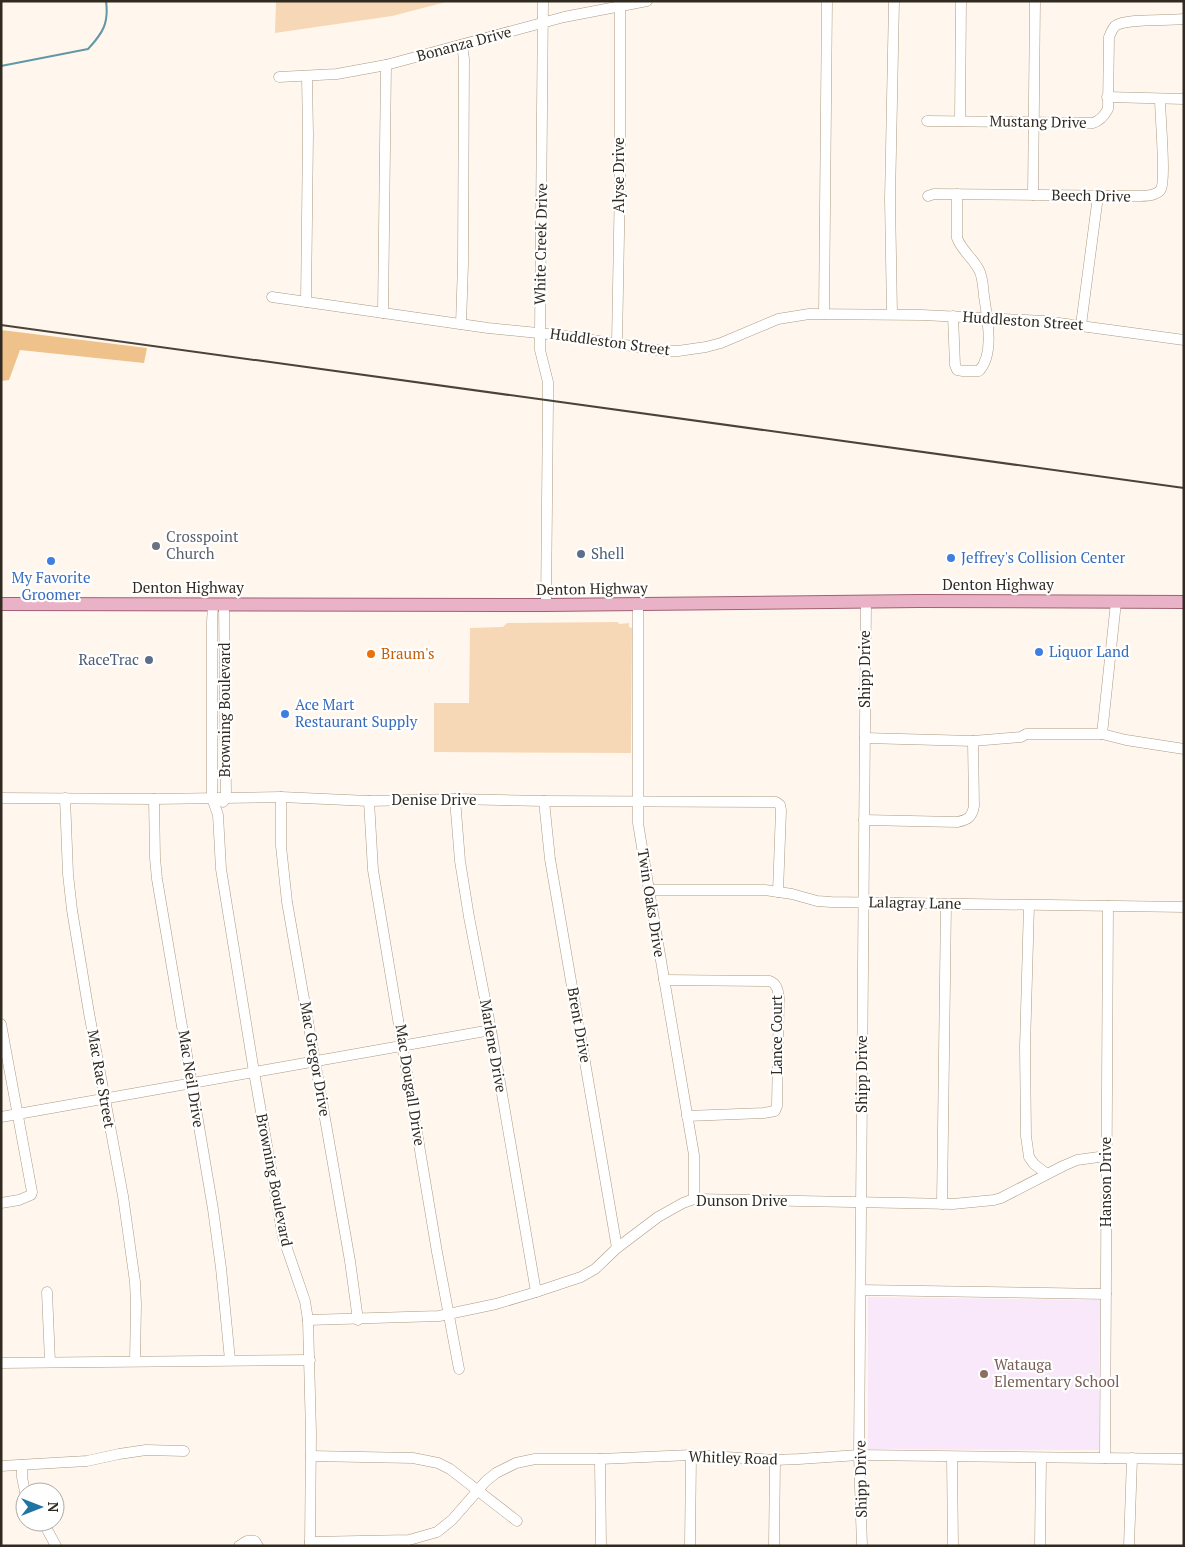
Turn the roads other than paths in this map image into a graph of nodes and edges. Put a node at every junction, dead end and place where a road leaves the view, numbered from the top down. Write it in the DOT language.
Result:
graph roads {
  1 [pos="543,1"];
  2 [pos="647,1"];
  3 [pos="827,1"];
  4 [pos="894,1"];
  5 [pos="961,1"];
  6 [pos="1035,1"];
  7 [pos="620,6"];
  8 [pos="1184,19"];
  9 [pos="543,22"];
  10 [pos="462,45"];
  11 [pos="386,65"];
  12 [pos="307,77"];
  13 [pos="279,78"];
  14 [pos="1107,97"];
  15 [pos="1160,99"];
  16 [pos="1184,99"];
  17 [pos="927,121"];
  18 [pos="960,121"];
  19 [pos="1033,122"];
  20 [pos="957,194"];
  21 [pos="1033,195"];
  22 [pos="928,196"];
  23 [pos="1098,196"];
  24 [pos="272,297"];
  25 [pos="306,302"];
  26 [pos="382,313"];
  27 [pos="824,314"];
  28 [pos="892,314"];
  29 [pos="953,316"];
  30 [pos="987,318"];
  31 [pos="461,324"];
  32 [pos="1081,325"];
  33 [pos="540,333"];
  34 [pos="1184,340"];
  35 [pos="617,344"];
  36 [pos="866,602"];
  37 [pos="1116,602"];
  38 [pos="1184,602"];
  39 [pos="1,604"];
  40 [pos="638,604"];
  41 [pos="219,605"];
  42 [pos="546,605"];
  43 [pos="225,692"];
  44 [pos="212,693"];
  45 [pos="1102,734"];
  46 [pos="865,738"];
  47 [pos="973,741"];
  48 [pos="1184,749"];
  49 [pos="226,797"];
  50 [pos="281,797"];
  51 [pos="1,798"];
  52 [pos="65,798"];
  53 [pos="212,798"];
  54 [pos="154,799"];
  55 [pos="455,799"];
  56 [pos="369,801"];
  57 [pos="544,801"];
  58 [pos="638,802"];
  59 [pos="218,814"];
  60 [pos="864,820"];
  61 [pos="648,890"];
  62 [pos="778,892"];
  63 [pos="863,903"];
  64 [pos="946,904"];
  65 [pos="1029,905"];
  66 [pos="1108,906"];
  67 [pos="1184,907"];
  68 [pos="664,980"];
  69 [pos="1,1024"];
  70 [pos="491,1030"];
  71 [pos="403,1045"];
  72 [pos="315,1061"];
  73 [pos="254,1072"];
  74 [pos="191,1083"];
  75 [pos="105,1098"];
  76 [pos="17,1114"];
  77 [pos="687,1116"];
  78 [pos="1,1117"];
  79 [pos="1106,1156"];
  80 [pos="1047,1174"];
  81 [pos="694,1199"];
  82 [pos="861,1202"];
  83 [pos="1,1203"];
  84 [pos="942,1204"];
  85 [pos="617,1248"];
  86 [pos="861,1290"];
  87 [pos="47,1292"];
  88 [pos="536,1292"];
  89 [pos="1106,1294"];
  90 [pos="449,1315"];
  91 [pos="308,1320"];
  92 [pos="358,1320"];
  93 [pos="230,1360"];
  94 [pos="310,1360"];
  95 [pos="136,1361"];
  96 [pos="50,1362"];
  97 [pos="1,1363"];
  98 [pos="459,1368"];
  99 [pos="184,1451"];
  100 [pos="691,1455"];
  101 [pos="860,1455"];
  102 [pos="311,1456"];
  103 [pos="952,1457"];
  104 [pos="1041,1458"];
  105 [pos="1106,1458"];
  106 [pos="1132,1458"];
  107 [pos="1184,1459"];
  108 [pos="600,1460"];
  109 [pos="774,1460"];
  110 [pos="22,1465"];
  111 [pos="1,1466"];
  112 [pos="23,1482"];
  113 [pos="478,1491"];
  114 [pos="517,1521"];
  115 [pos="48,1532"];
  116 [pos="310,1544"];
  117 [pos="56,1546"];
  118 [pos="239,1546"];
  119 [pos="258,1546"];
  120 [pos="601,1546"];
  121 [pos="690,1546"];
  122 [pos="774,1546"];
  123 [pos="862,1546"];
  124 [pos="953,1546"];
  125 [pos="1040,1546"];
  126 [pos="1129,1546"];
  1 -- 9 [label="street, White Creek Drive"];
  2 -- 7 [label="street, Bonanza Drive"];
  3 -- 27 [label="street"];
  4 -- 28 [label="street"];
  5 -- 18 [label="street"];
  6 -- 19 [label="street"];
  7 -- 9 [label="street, Bonanza Drive"];
  7 -- 35 [label="street, Alyse Drive"];
  8 -- 14 [label="street, Mustang Drive"];
  9 -- 10 [label="street, Bonanza Drive"];
  9 -- 33 [label="street, White Creek Drive"];
  10 -- 11 [label="street, Bonanza Drive"];
  10 -- 31 [label="street"];
  11 -- 12 [label="street, Bonanza Drive"];
  11 -- 26 [label="street"];
  12 -- 13 [label="street, Bonanza Drive"];
  12 -- 25 [label="street"];
  14 -- 15 [label="street"];
  14 -- 19 [label="street, Mustang Drive"];
  15 -- 16 [label="street"];
  15 -- 23 [label="street, Beech Drive"];
  17 -- 18 [label="street, Mustang Drive"];
  18 -- 19 [label="street, Mustang Drive"];
  19 -- 21 [label="street"];
  20 -- 21 [label="street, Beech Drive"];
  20 -- 22 [label="street, Beech Drive"];
  20 -- 30 [label="street"];
  21 -- 23 [label="street, Beech Drive"];
  23 -- 32 [label="street"];
  24 -- 25 [label="street, Huddleston Street"];
  25 -- 26 [label="street, Huddleston Street"];
  26 -- 31 [label="street, Huddleston Street"];
  27 -- 28 [label="street, Huddleston Street"];
  27 -- 35 [label="street, Huddleston Street"];
  28 -- 29 [label="street, Huddleston Street"];
  29 -- 30 [label="street, Huddleston Street"];
  29 -- 30 [label="street"];
  30 -- 32 [label="street, Huddleston Street"];
  31 -- 33 [label="street, Huddleston Street"];
  32 -- 34 [label="street, Huddleston Street"];
  33 -- 35 [label="street, Huddleston Street"];
  33 -- 42 [label="street, White Creek Drive"];
  36 -- 37 [label="main road, Denton Highway"];
  36 -- 40 [label="main road, Denton Highway"];
  36 -- 46 [label="street, Shipp Drive"];
  37 -- 38 [label="main road, Denton Highway"];
  37 -- 45 [label="street"];
  39 -- 41 [label="main road, Denton Highway"];
  40 -- 42 [label="main road, Denton Highway"];
  40 -- 58 [label="street, Twin Oaks Drive"];
  41 -- 42 [label="main road, Denton Highway"];
  41 -- 43 [label="street, Browning Boulevard"];
  41 -- 44 [label="street, Browning Boulevard"];
  43 -- 44 [label="street"];
  43 -- 49 [label="street, Browning Boulevard"];
  44 -- 53 [label="street, Browning Boulevard"];
  45 -- 47 [label="street"];
  45 -- 48 [label="street"];
  46 -- 47 [label="street"];
  46 -- 60 [label="street, Shipp Drive"];
  47 -- 60 [label="street"];
  49 -- 50 [label="street, Denise Drive"];
  49 -- 53 [label="street, Denise Drive"];
  49 -- 59 [label="street, Browning Boulevard"];
  50 -- 56 [label="street, Denise Drive"];
  50 -- 72 [label="street, Mac Gregor Drive"];
  51 -- 52 [label="street, Denise Drive"];
  52 -- 54 [label="street, Denise Drive"];
  52 -- 75 [label="street, Mac Rae Street"];
  53 -- 54 [label="street, Denise Drive"];
  53 -- 59 [label="street, Browning Boulevard"];
  54 -- 74 [label="street, Mac Neil Drive"];
  55 -- 56 [label="street, Denise Drive"];
  55 -- 57 [label="street, Denise Drive"];
  55 -- 70 [label="street, Marlene Drive"];
  56 -- 71 [label="street, Mac Dougall Drive"];
  57 -- 58 [label="street, Denise Drive"];
  57 -- 85 [label="street, Brent Drive"];
  58 -- 61 [label="street, Twin Oaks Drive"];
  58 -- 62 [label="street, Denise Drive"];
  59 -- 73 [label="street, Browning Boulevard"];
  60 -- 63 [label="street, Shipp Drive"];
  61 -- 62 [label="street, Lalagray Lane"];
  61 -- 68 [label="street, Twin Oaks Drive"];
  62 -- 63 [label="street, Lalagray Lane"];
  63 -- 64 [label="street, Lalagray Lane"];
  63 -- 82 [label="street, Shipp Drive"];
  64 -- 65 [label="street, Lalagray Lane"];
  64 -- 84 [label="street"];
  65 -- 66 [label="street, Lalagray Lane"];
  65 -- 80 [label="street"];
  66 -- 67 [label="street, Lalagray Lane"];
  66 -- 79 [label="street, Hanson Drive"];
  68 -- 77 [label="street, Twin Oaks Drive"];
  68 -- 77 [label="street, Lance Court"];
  69 -- 76 [label="street"];
  70 -- 71 [label="street"];
  70 -- 88 [label="street, Marlene Drive"];
  71 -- 72 [label="street"];
  71 -- 90 [label="street, Mac Dougall Drive"];
  72 -- 73 [label="street"];
  72 -- 92 [label="street, Mac Gregor Drive"];
  73 -- 74 [label="street"];
  73 -- 91 [label="street, Browning Boulevard"];
  74 -- 75 [label="street"];
  74 -- 93 [label="street, Mac Neil Drive"];
  75 -- 76 [label="street"];
  75 -- 95 [label="street, Mac Rae Street"];
  76 -- 78 [label="street"];
  76 -- 83 [label="street"];
  77 -- 81 [label="street, Twin Oaks Drive"];
  79 -- 80 [label="street, Dunson Drive"];
  79 -- 89 [label="street, Hanson Drive"];
  80 -- 84 [label="street, Dunson Drive"];
  81 -- 82 [label="street, Dunson Drive"];
  81 -- 85 [label="street, Dunson Drive"];
  82 -- 84 [label="street, Dunson Drive"];
  82 -- 86 [label="street, Shipp Drive"];
  85 -- 88 [label="street, Dunson Drive"];
  86 -- 89 [label="street"];
  86 -- 101 [label="street, Shipp Drive"];
  87 -- 96 [label="street"];
  88 -- 90 [label="street, Dunson Drive"];
  89 -- 105 [label="street, Hanson Drive"];
  90 -- 92 [label="street, Dunson Drive"];
  90 -- 98 [label="street, Mac Dougall Drive"];
  91 -- 92 [label="street, Dunson Drive"];
  91 -- 94 [label="street, Browning Boulevard"];
  93 -- 94 [label="street"];
  93 -- 95 [label="street"];
  94 -- 102 [label="street, Browning Boulevard"];
  95 -- 96 [label="street"];
  96 -- 97 [label="street"];
  99 -- 110 [label="street"];
  100 -- 108 [label="street, Whitley Road"];
  100 -- 109 [label="street, Whitley Road"];
  100 -- 121 [label="street"];
  101 -- 103 [label="street, Whitley Road"];
  101 -- 109 [label="street, Whitley Road"];
  101 -- 123 [label="street, Shipp Drive"];
  102 -- 113 [label="street"];
  102 -- 116 [label="street, Browning Boulevard"];
  103 -- 104 [label="street, Whitley Road"];
  103 -- 124 [label="street"];
  104 -- 105 [label="street, Whitley Road"];
  104 -- 125 [label="street"];
  105 -- 106 [label="street, Whitley Road"];
  106 -- 107 [label="street, Whitley Road"];
  106 -- 126 [label="street"];
  108 -- 113 [label="street, Whitley Road"];
  108 -- 120 [label="street"];
  109 -- 122 [label="street"];
  110 -- 111 [label="street"];
  110 -- 112 [label="street"];
  113 -- 114 [label="street"];
  113 -- 116 [label="street, Whitley Road"];
  115 -- 117 [label="street"];
  118 -- 119 [label="street"];
}
